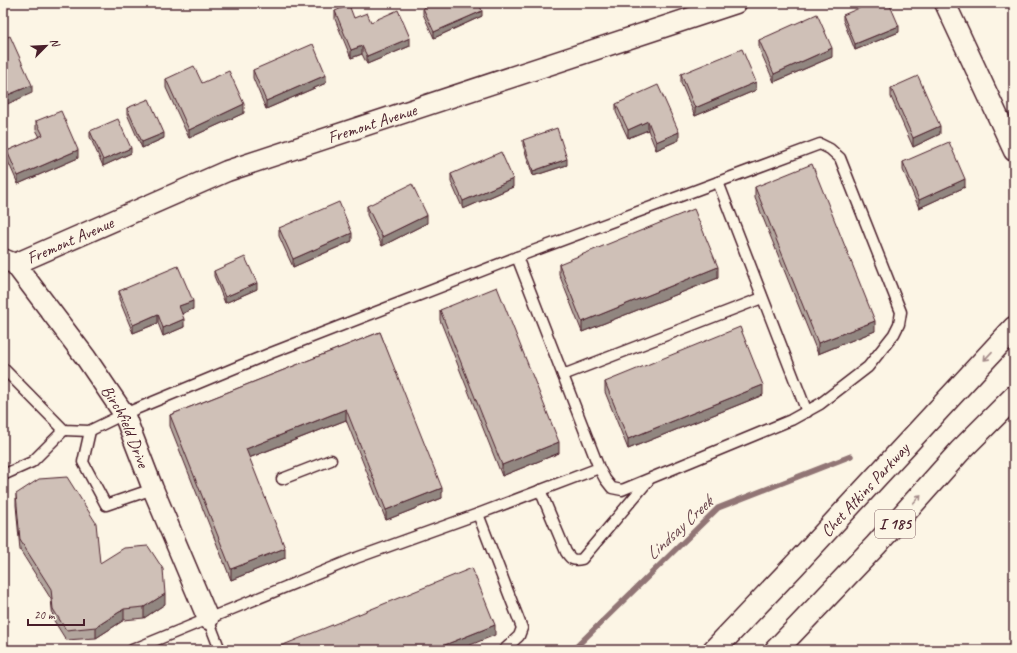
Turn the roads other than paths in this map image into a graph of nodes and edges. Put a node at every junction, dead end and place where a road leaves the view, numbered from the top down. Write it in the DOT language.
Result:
graph roads {
  1 [pos="736,3"];
  2 [pos="945,3"];
  3 [pos="1014,151"];
  4 [pos="718,182"];
  5 [pos="517,256"];
  6 [pos="9,261"];
  7 [pos="762,298"];
  8 [pos="1014,328"];
  9 [pos="3,368"];
  10 [pos="563,375"];
  11 [pos="1014,398"];
  12 [pos="807,412"];
  13 [pos="124,414"];
  14 [pos="64,430"];
  15 [pos="90,431"];
  16 [pos="331,460"];
  17 [pos="598,468"];
  18 [pos="3,476"];
  19 [pos="282,479"];
  20 [pos="649,479"];
  21 [pos="153,489"];
  22 [pos="540,490"];
  23 [pos="478,514"];
  24 [pos="876,545"];
  25 [pos="794,566"];
  26 [pos="208,620"];
  27 [pos="132,650"];
  28 [pos="220,650"];
  29 [pos="504,650"];
  30 [pos="700,650"];
  31 [pos="714,650"];
  32 [pos="776,650"];
  33 [pos="793,650"];
  1 -- 6 [label="street, Fremont Avenue"];
  2 -- 3 [label="street"];
  4 -- 5 [label="lane"];
  4 -- 7 [label="lane"];
  4 -- 12 [label="lane"];
  5 -- 10 [label="lane"];
  5 -- 13 [label="lane"];
  6 -- 13 [label="street, Birchfield Drive"];
  7 -- 10 [label="lane"];
  7 -- 12 [label="lane"];
  8 -- 25 [label="highway, Chet Atkins Parkway / I 185, one-way"];
  9 -- 14 [label="lane"];
  10 -- 17 [label="lane"];
  24 -- 11 [label="highway, I 185, one-way"];
  12 -- 20 [label="lane"];
  13 -- 15 [label="lane"];
  13 -- 21 [label="street, Birchfield Drive"];
  14 -- 15 [label="lane"];
  14 -- 18 [label="lane"];
  15 -- 21 [label="lane"];
  16 -- 19 [label="lane"];
  17 -- 20 [label="lane"];
  17 -- 22 [label="lane"];
  20 -- 22 [label="lane"];
  21 -- 26 [label="street, Birchfield Drive"];
  22 -- 23 [label="lane"];
  23 -- 26 [label="lane"];
  23 -- 29 [label="lane"];
  24 -- 32 [label="highway, I 185"];
  24 -- 33 [label="highway"];
  25 -- 30 [label="highway"];
  25 -- 31 [label="highway, Chet Atkins Parkway / I 185"];
  26 -- 27 [label="lane"];
  26 -- 28 [label="lane"];
}
